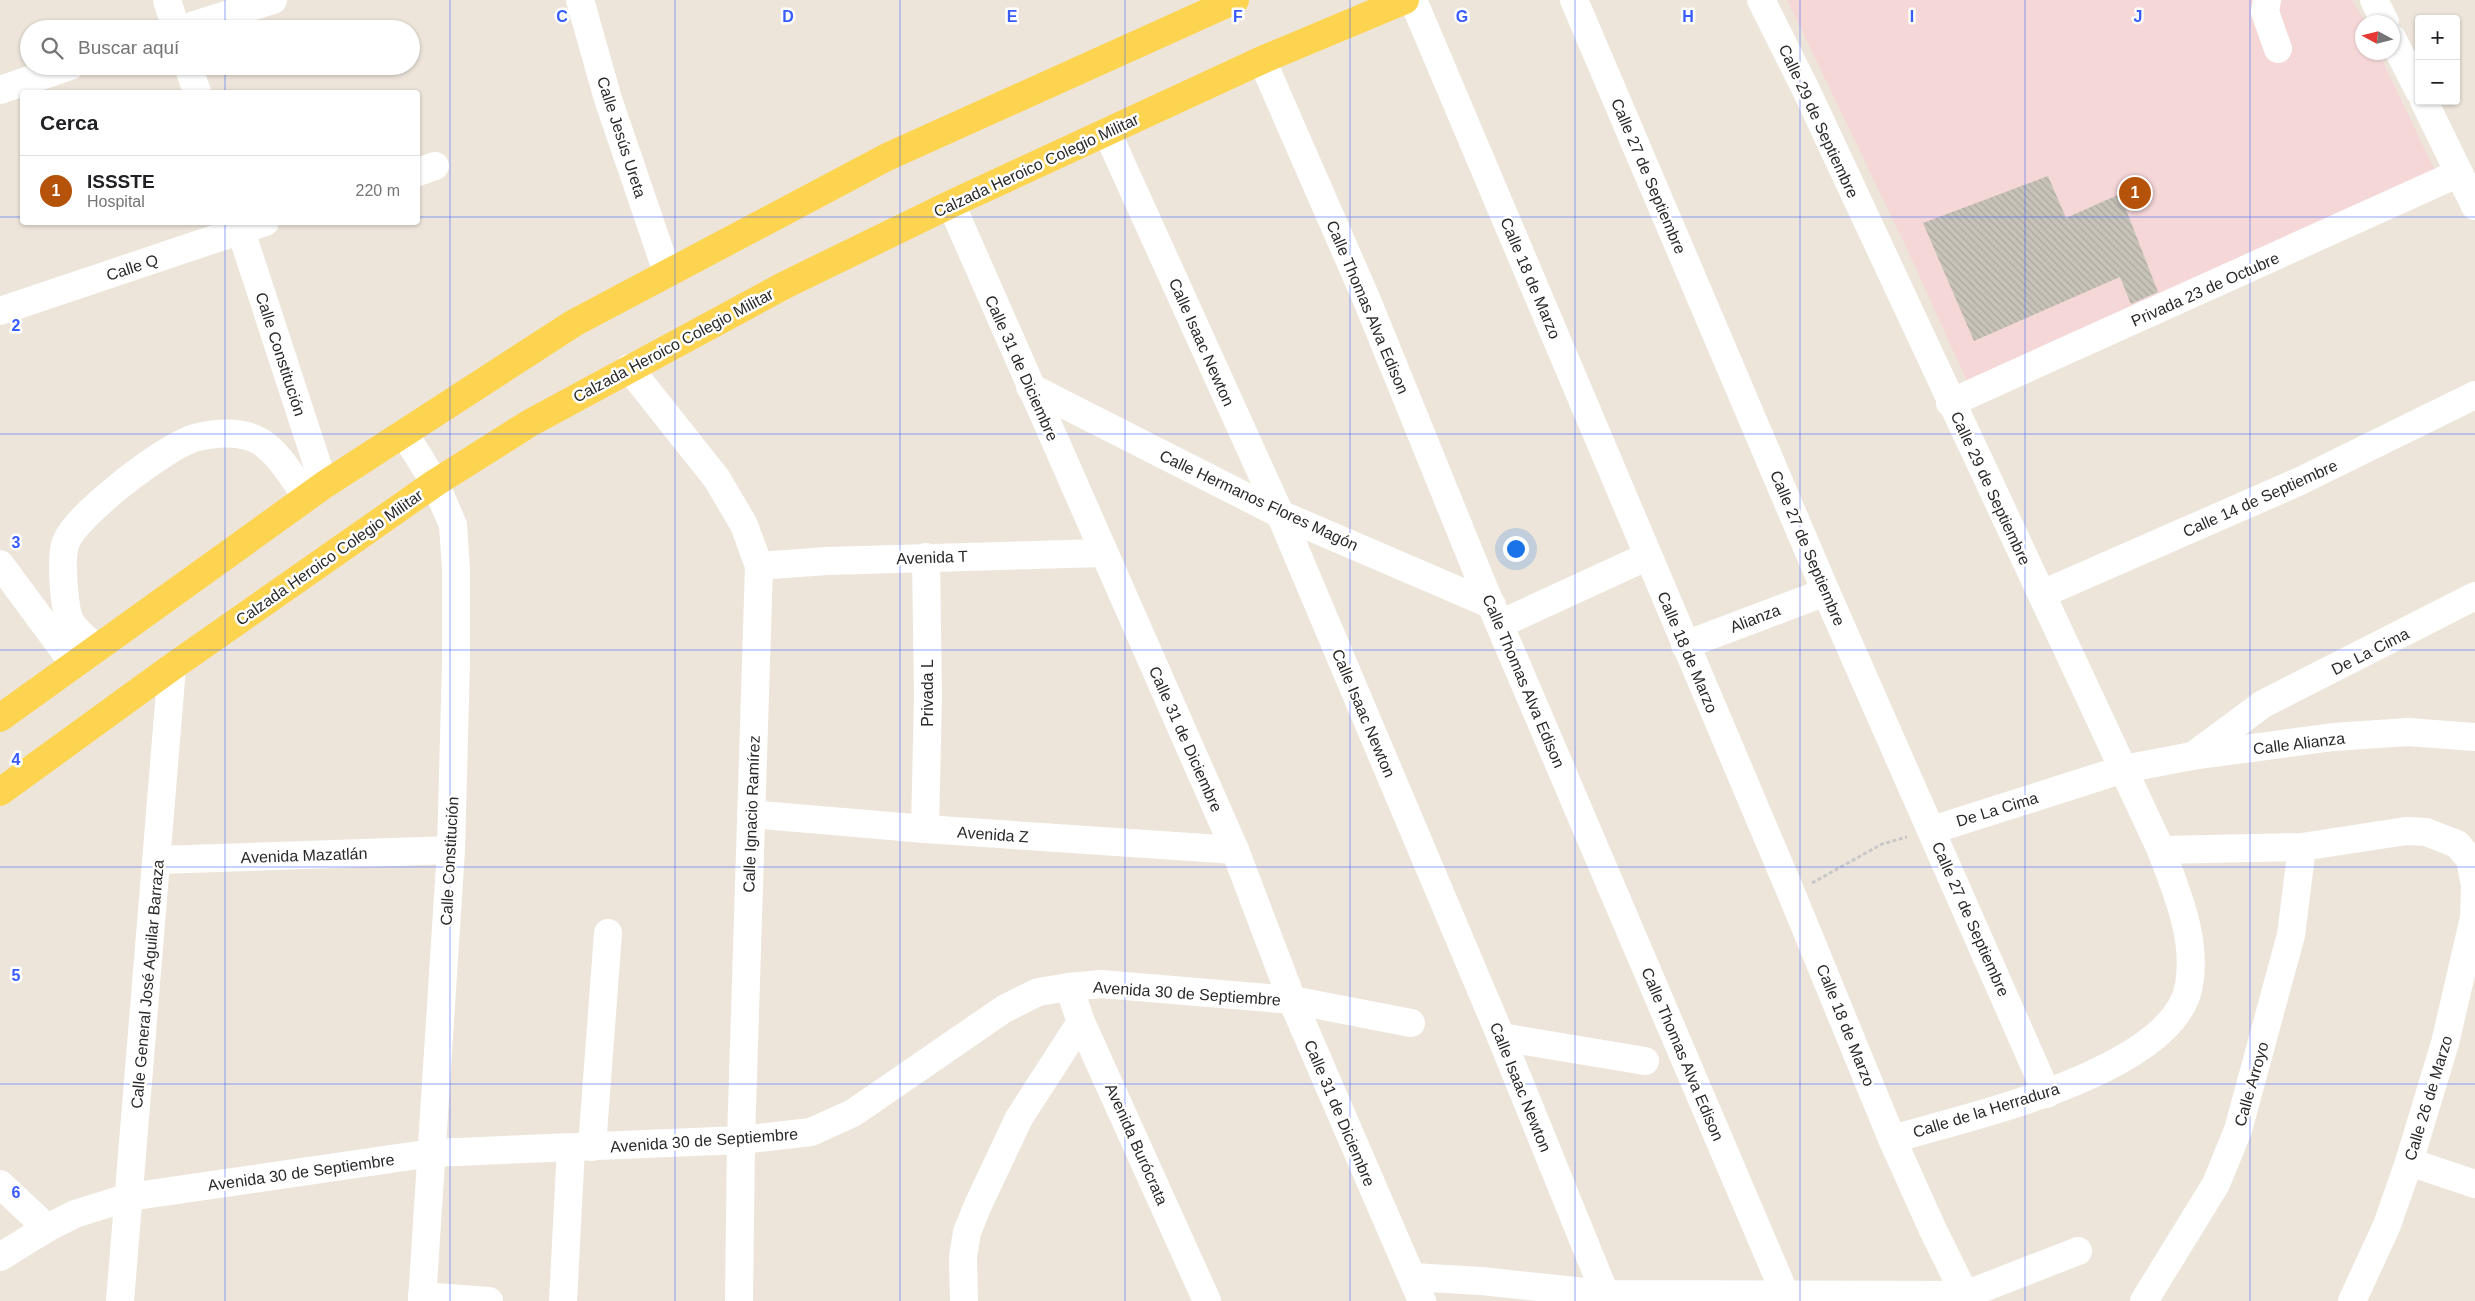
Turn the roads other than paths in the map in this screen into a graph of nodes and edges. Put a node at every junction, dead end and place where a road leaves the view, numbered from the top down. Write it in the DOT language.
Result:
graph roads {
  1 [pos="167,0"];
  2 [pos="273,0"];
  3 [pos="580,0"];
  4 [pos="1235,0"];
  5 [pos="1405,0"];
  6 [pos="1413,0"];
  7 [pos="1574,0"];
  8 [pos="1761,0"];
  9 [pos="2267,0"];
  10 [pos="2374,0"];
  11 [pos="2382,15"];
  12 [pos="173,20"];
  13 [pos="210,20"];
  14 [pos="2278,50"];
  15 [pos="2400,54"];
  16 [pos="1262,60"];
  17 [pos="44,75"];
  18 [pos="191,75"];
  19 [pos="2415,83"];
  20 [pos="0,90"];
  21 [pos="196,90"];
  22 [pos="2426,105"];
  23 [pos="1107,132"];
  24 [pos="2469,190"];
  25 [pos="951,204"];
  26 [pos="248,225"];
  27 [pos="667,272"];
  28 [pos="0,311"];
  29 [pos="629,368"];
  30 [pos="1030,387"];
  31 [pos="2475,395"];
  32 [pos="1950,403"];
  33 [pos="404,433"];
  34 [pos="435,482"];
  35 [pos="315,491"];
  36 [pos="1280,514"];
  37 [pos="1104,552"];
  38 [pos="1648,556"];
  39 [pos="926,557"];
  40 [pos="0,564"];
  41 [pos="759,566"];
  42 [pos="1826,592"];
  43 [pos="2042,594"];
  44 [pos="2475,596"];
  45 [pos="1496,614"];
  46 [pos="1685,645"];
  47 [pos="96,648"];
  48 [pos="74,664"];
  49 [pos="172,667"];
  50 [pos="0,718"];
  51 [pos="2475,737"];
  52 [pos="2192,756"];
  53 [pos="2124,769"];
  54 [pos="0,792"];
  55 [pos="751,814"];
  56 [pos="925,829"];
  57 [pos="1932,830"];
  58 [pos="2302,847"];
  59 [pos="451,850"];
  60 [pos="1235,850"];
  61 [pos="2161,850"];
  62 [pos="158,860"];
  63 [pos="2475,887"];
  64 [pos="608,933"];
  65 [pos="2189,985"];
  66 [pos="1069,987"];
  67 [pos="1292,1000"];
  68 [pos="1081,1022"];
  69 [pos="1411,1023"];
  70 [pos="1501,1037"];
  71 [pos="1644,1061"];
  72 [pos="2047,1094"];
  73 [pos="1892,1139"];
  74 [pos="741,1140"];
  75 [pos="581,1148"];
  76 [pos="432,1152"];
  77 [pos="2409,1162"];
  78 [pos="0,1184"];
  79 [pos="2475,1184"];
  80 [pos="129,1197"];
  81 [pos="48,1228"];
  82 [pos="2078,1251"];
  83 [pos="0,1257"];
  84 [pos="1417,1289"];
  85 [pos="422,1298"];
  86 [pos="1606,1298"];
  87 [pos="1786,1298"];
  88 [pos="1967,1298"];
  89 [pos="120,1301"];
  90 [pos="489,1301"];
  91 [pos="563,1301"];
  92 [pos="738,1301"];
  93 [pos="964,1301"];
  94 [pos="1207,1301"];
  95 [pos="2144,1301"];
  96 [pos="2352,1301"];
  1 -- 12 [label="street"];
  2 -- 13 [label="street"];
  3 -- 27 [label="street, Calle Jesús Ureta"];
  4 -- 27 [label="main road"];
  5 -- 16 [label="main road, Calzada Heroico Colegio Militar"];
  6 -- 38 [label="street, Calle 18 de Marzo"];
  7 -- 42 [label="street, Calle 27 de Septiembre"];
  8 -- 32 [label="street, Calle 29 de Septiembre"];
  9 -- 14 [label="street"];
  10 -- 11 [label="street"];
  15 -- 19 [label="street"];
  16 -- 23 [label="main road, Calzada Heroico Colegio Militar"];
  16 -- 45 [label="street, Calle Thomas Alva Edison"];
  17 -- 20 [label="street"];
  18 -- 21 [label="street"];
  22 -- 24 [label="street"];
  23 -- 25 [label="main road, Calzada Heroico Colegio Militar"];
  23 -- 36 [label="street, Calle Isaac Newton"];
  24 -- 32 [label="street, Privada 23 de Octubre"];
  25 -- 29 [label="main road, Calzada Heroico Colegio Militar"];
  25 -- 30 [label="street, Calle 31 de Diciembre"];
  26 -- 28 [label="street, Calle Q"];
  26 -- 35 [label="street, Calle Constitución"];
  27 -- 33 [label="main road"];
  29 -- 34 [label="main road, Calzada Heroico Colegio Militar"];
  29 -- 41 [label="street, Calle Ignacio Ramírez"];
  30 -- 36 [label="street, Calle Hermanos Flores Magón"];
  30 -- 37 [label="street, Calle 31 de Diciembre"];
  31 -- 43 [label="street, Calle 14 de Septiembre"];
  32 -- 43 [label="street, Calle 29 de Septiembre"];
  33 -- 34 [label="street, Calle Constitución"];
  33 -- 35 [label="main road"];
  34 -- 49 [label="main road, Calzada Heroico Colegio Militar"];
  34 -- 59 [label="street, Calle Constitución"];
  35 -- 47 [label="main road"];
  35 -- 47 [label="street"];
  36 -- 45 [label="street, Calle Hermanos Flores Magón"];
  36 -- 70 [label="street, Calle Isaac Newton"];
  37 -- 39 [label="street, Avenida T"];
  37 -- 60 [label="street, Calle 31 de Diciembre"];
  38 -- 45 [label="street"];
  38 -- 46 [label="street, Calle 18 de Marzo"];
  39 -- 41 [label="street, Avenida T"];
  39 -- 56 [label="street, Privada L"];
  40 -- 48 [label="street"];
  41 -- 55 [label="street, Calle Ignacio Ramírez"];
  42 -- 46 [label="street, Alianza"];
  42 -- 57 [label="street, Calle 27 de Septiembre"];
  43 -- 53 [label="street, Calle 29 de Septiembre"];
  44 -- 52 [label="street, De La Cima"];
  45 -- 87 [label="street, Calle Thomas Alva Edison"];
  46 -- 73 [label="street, Calle 18 de Marzo"];
  47 -- 48 [label="main road"];
  48 -- 50 [label="main road"];
  49 -- 54 [label="main road, Calzada Heroico Colegio Militar"];
  49 -- 62 [label="street, Calle General José Aguilar Barraza"];
  51 -- 52 [label="street, Calle Alianza"];
  52 -- 53 [label="street, Calle Alianza"];
  53 -- 57 [label="street, De La Cima"];
  53 -- 61 [label="street, Calle 29 de Septiembre"];
  55 -- 56 [label="street, Avenida Z"];
  55 -- 74 [label="street, Calle Ignacio Ramírez"];
  56 -- 60 [label="street, Avenida Z"];
  57 -- 72 [label="street, Calle 27 de Septiembre"];
  58 -- 61 [label="street, Calle 26 de Marzo"];
  58 -- 63 [label="street, Calle 26 de Marzo"];
  58 -- 95 [label="street, Calle Arroyo"];
  59 -- 62 [label="street, Avenida Mazatlán"];
  59 -- 76 [label="street, Calle Constitución"];
  60 -- 67 [label="street, Calle 31 de Diciembre"];
  61 -- 65 [label="street, Calle 29 de Septiembre"];
  62 -- 80 [label="street, Calle General José Aguilar Barraza"];
  63 -- 77 [label="street, Calle 26 de Marzo"];
  64 -- 75 [label="street"];
  65 -- 72 [label="street, Calle de la Herradura"];
  66 -- 67 [label="street, Avenida 30 de Septiembre"];
  66 -- 68 [label="street, Avenida Burócrata"];
  66 -- 74 [label="street, Avenida 30 de Septiembre"];
  67 -- 69 [label="street, Avenida 30 de Septiembre"];
  67 -- 84 [label="street, Calle 31 de Diciembre"];
  68 -- 93 [label="street"];
  68 -- 94 [label="street, Avenida Burócrata"];
  70 -- 71 [label="street"];
  70 -- 86 [label="street, Calle Isaac Newton"];
  72 -- 73 [label="street, Calle de la Herradura"];
  73 -- 88 [label="street, Calle 18 de Marzo"];
  74 -- 75 [label="street, Avenida 30 de Septiembre"];
  74 -- 92 [label="street, Calle Ignacio Ramírez"];
  75 -- 76 [label="street, Avenida 30 de Septiembre"];
  75 -- 91 [label="street"];
  76 -- 80 [label="street, Avenida 30 de Septiembre"];
  76 -- 85 [label="street, Calle Constitución"];
  77 -- 79 [label="street"];
  77 -- 96 [label="street, Calle 26 de Marzo"];
  78 -- 81 [label="street"];
  80 -- 81 [label="street, Avenida 30 de Septiembre"];
  80 -- 89 [label="street, Calle General José Aguilar Barraza"];
  81 -- 83 [label="street, Avenida 30 de Septiembre"];
  82 -- 88 [label="street"];
  84 -- 86 [label="street"];
  85 -- 90 [label="street"];
  86 -- 87 [label="street"];
  87 -- 88 [label="street"];
}
